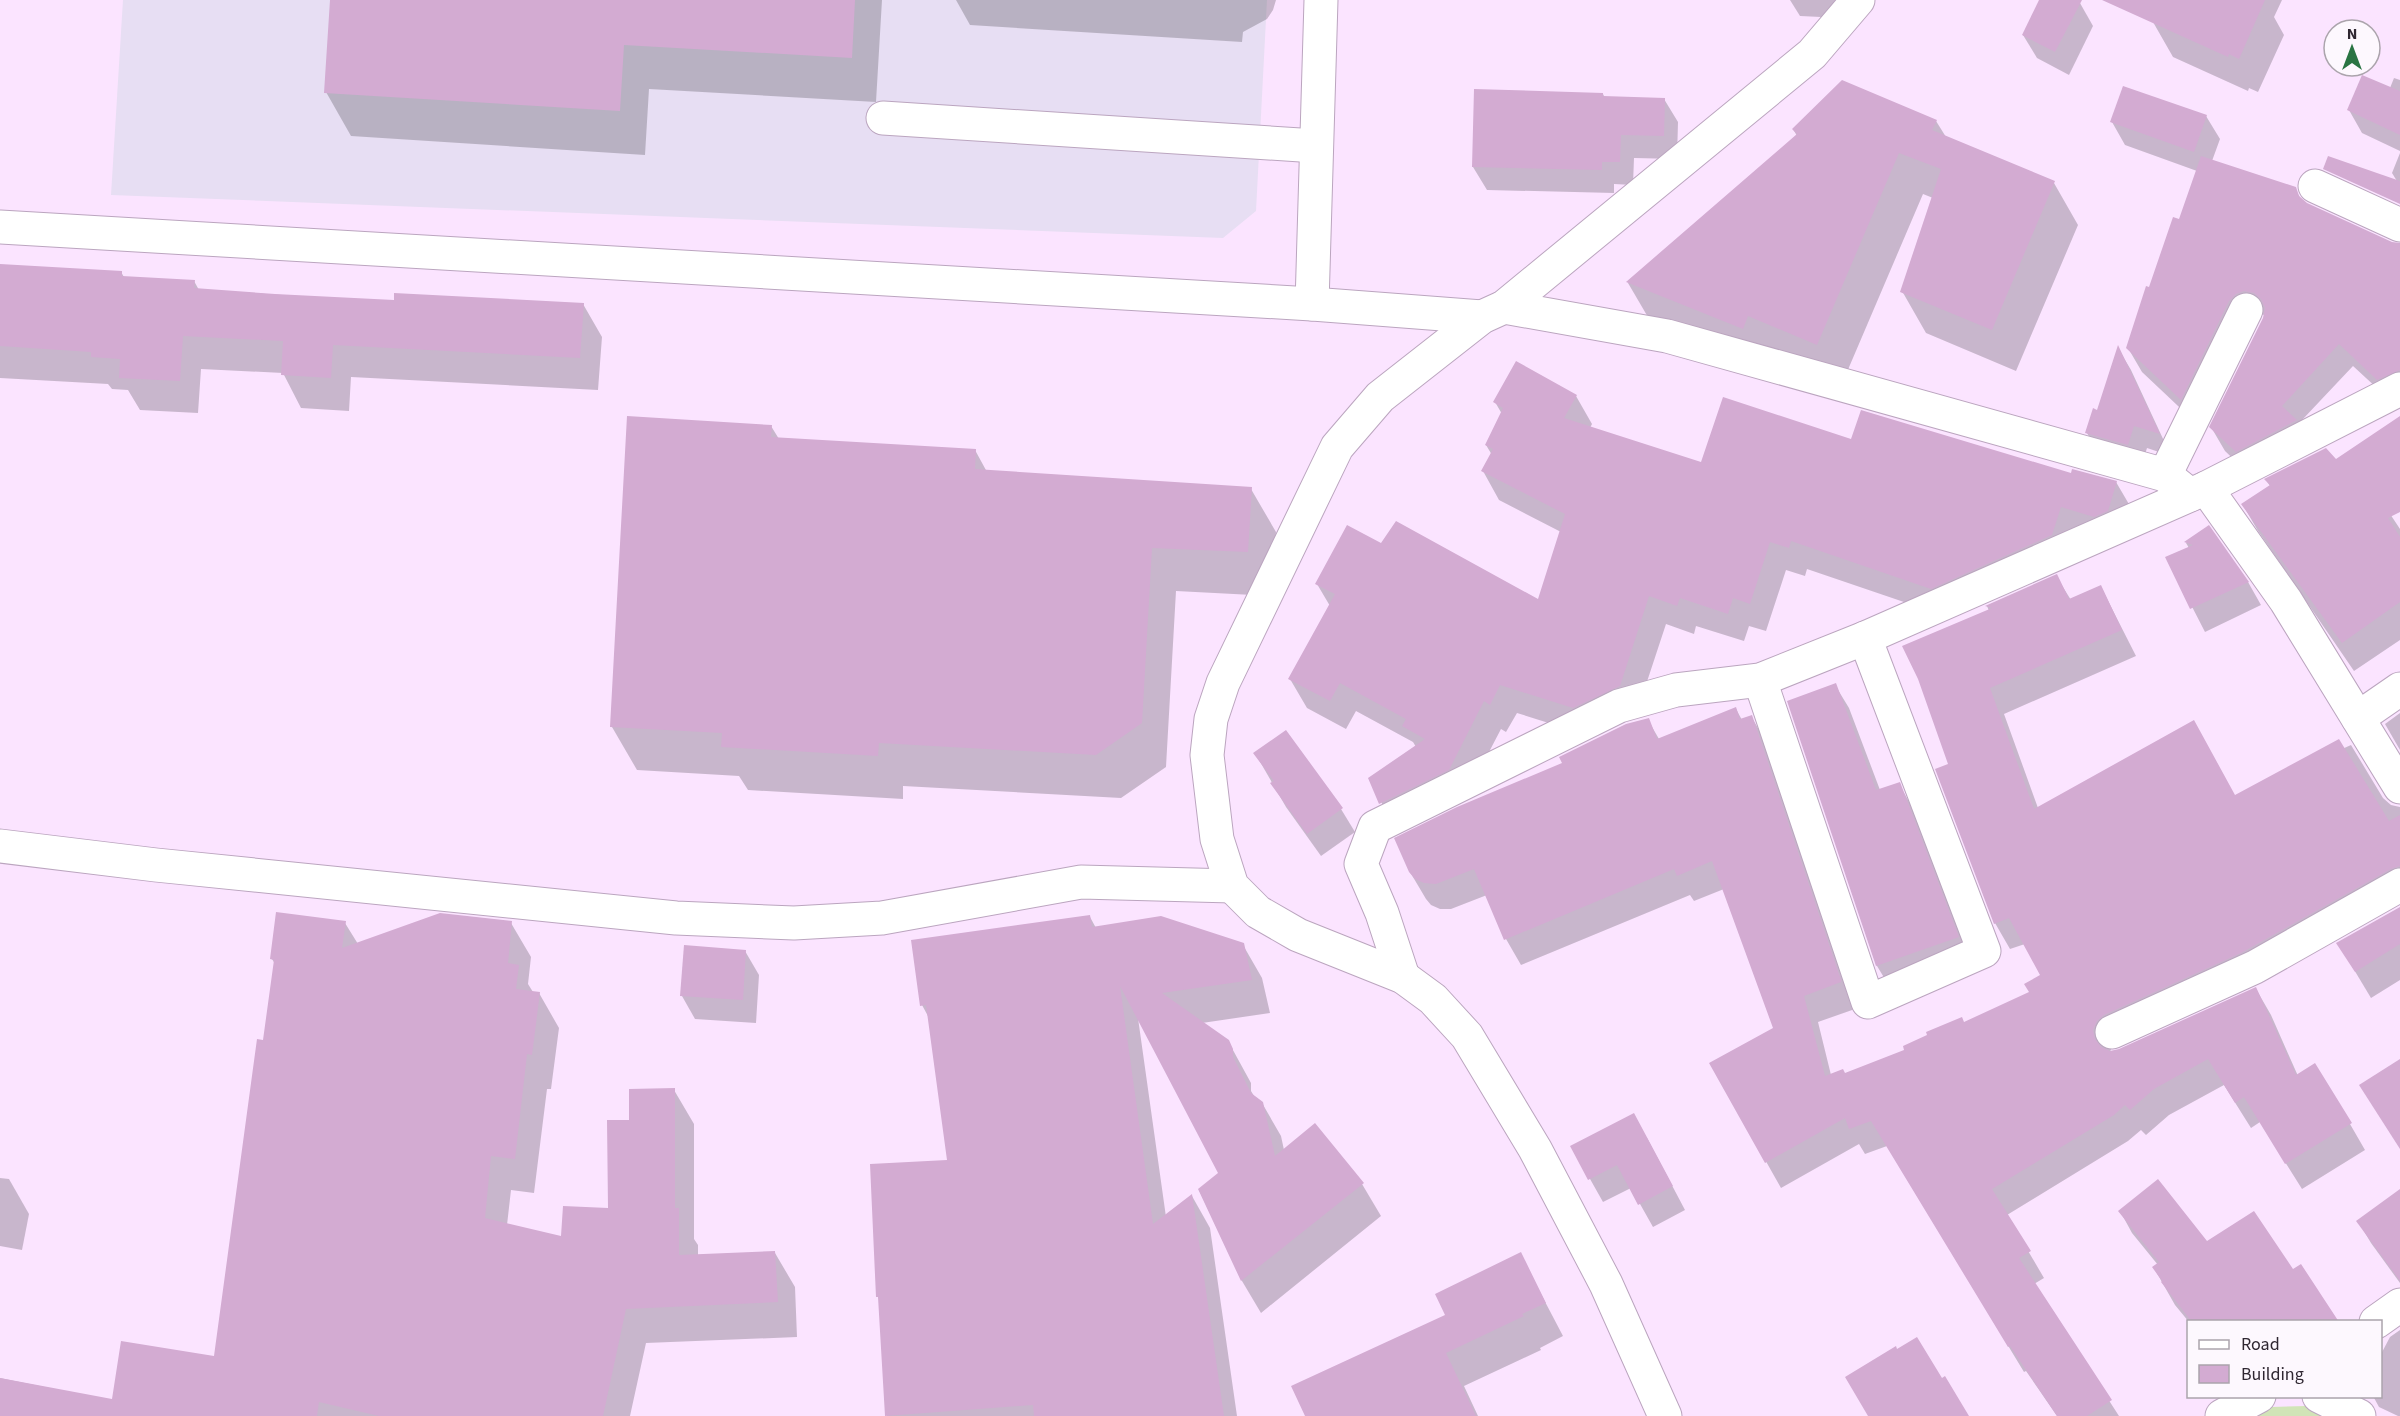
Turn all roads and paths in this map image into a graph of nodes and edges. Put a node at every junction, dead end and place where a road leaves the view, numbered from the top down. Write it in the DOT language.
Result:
graph roads {
  1 [pos="1321,0"];
  2 [pos="1858,0"];
  3 [pos="883,117"];
  4 [pos="1316,146"];
  5 [pos="2315,186"];
  6 [pos="2400,225"];
  7 [pos="0,226"];
  8 [pos="1312,304"];
  9 [pos="2246,310"];
  10 [pos="1493,312"];
  11 [pos="2400,389"];
  12 [pos="2165,475"];
  13 [pos="2198,492"];
  14 [pos="1865,638"];
  15 [pos="1760,680"];
  16 [pos="2400,688"];
  17 [pos="2358,718"];
  18 [pos="2400,787"];
  19 [pos="0,846"];
  20 [pos="2400,885"];
  21 [pos="1232,886"];
  22 [pos="1402,977"];
  23 [pos="2112,1032"];
  24 [pos="2400,1305"];
  25 [pos="2379,1320"];
  26 [pos="2255,1398"];
  27 [pos="2323,1398"];
  28 [pos="1665,1416"];
  29 [pos="2222,1416"];
  30 [pos="2359,1416"];
  1 -- 4 [label="street"];
  2 -- 10 [label="street"];
  3 -- 4 [label="street"];
  4 -- 8 [label="street"];
  5 -- 6 [label="street"];
  7 -- 8 [label="street"];
  8 -- 10 [label="street"];
  9 -- 12 [label="street"];
  10 -- 12 [label="street"];
  10 -- 21 [label="street"];
  11 -- 13 [label="street"];
  12 -- 13 [label="street"];
  13 -- 14 [label="street"];
  13 -- 17 [label="street"];
  14 -- 15 [label="street"];
  14 -- 15 [label="street"];
  15 -- 22 [label="street"];
  16 -- 17 [label="street"];
  17 -- 18 [label="street"];
  19 -- 21 [label="street"];
  20 -- 23 [label="street"];
  21 -- 22 [label="street"];
  22 -- 28 [label="street"];
  24 -- 25 [label="street"];
  26 -- 29 [label="street"];
  27 -- 30 [label="street"];
}
